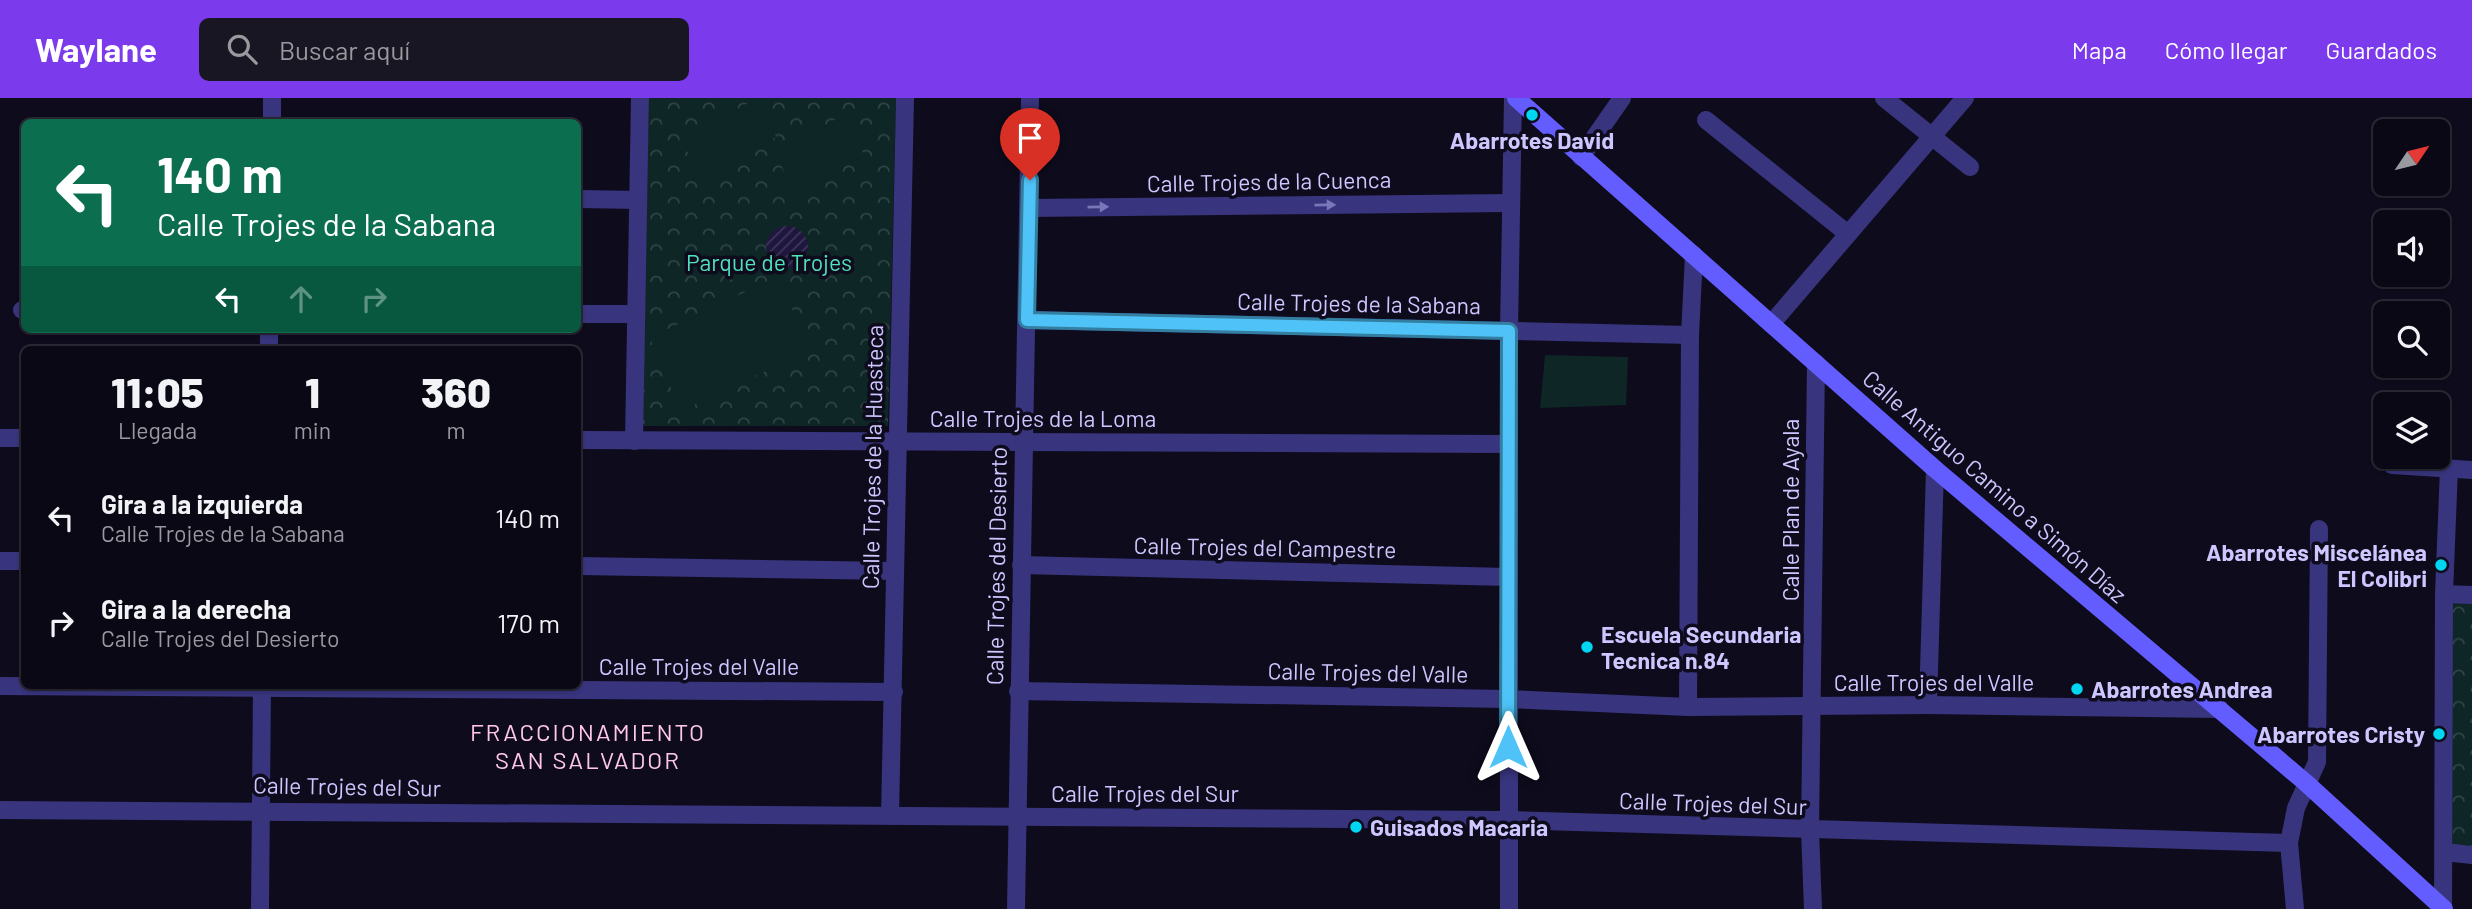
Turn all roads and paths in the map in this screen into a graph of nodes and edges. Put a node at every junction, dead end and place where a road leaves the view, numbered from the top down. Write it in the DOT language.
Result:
graph roads {
  1 [pos="272,98"];
  2 [pos="640,98"];
  3 [pos="905,98"];
  4 [pos="1030,98"];
  5 [pos="1515,98"];
  6 [pos="1622,98"];
  7 [pos="1884,98"];
  8 [pos="1965,98"];
  9 [pos="272,119"];
  10 [pos="1706,120"];
  11 [pos="1933,135"];
  12 [pos="1581,157"];
  13 [pos="1970,167"];
  14 [pos="581,199"];
  15 [pos="638,200"];
  16 [pos="1510,203"];
  17 [pos="1029,208"];
  18 [pos="1848,234"];
  19 [pos="1694,256"];
  20 [pos="581,314"];
  21 [pos="636,314"];
  22 [pos="1027,320"];
  23 [pos="1771,324"];
  24 [pos="1509,331"];
  25 [pos="1690,335"];
  26 [pos="1816,363"];
  27 [pos="0,438"];
  28 [pos="21,438"];
  29 [pos="581,440"];
  30 [pos="634,441"];
  31 [pos="896,442"];
  32 [pos="1022,442"];
  33 [pos="1508,444"];
  34 [pos="2450,468"];
  35 [pos="1935,469"];
  36 [pos="2449,469"];
  37 [pos="2472,469"];
  38 [pos="2319,529"];
  39 [pos="0,561"];
  40 [pos="21,561"];
  41 [pos="1021,565"];
  42 [pos="581,566"];
  43 [pos="894,571"];
  44 [pos="1508,577"];
  45 [pos="2444,594"];
  46 [pos="2472,595"];
  47 [pos="0,686"];
  48 [pos="21,686"];
  49 [pos="262,689"];
  50 [pos="515,689"];
  51 [pos="1018,691"];
  52 [pos="894,692"];
  53 [pos="1507,699"];
  54 [pos="1928,705"];
  55 [pos="1813,706"];
  56 [pos="1688,707"];
  57 [pos="2220,709"];
  58 [pos="2305,782"];
  59 [pos="259,809"];
  60 [pos="0,810"];
  61 [pos="890,816"];
  62 [pos="1016,816"];
  63 [pos="1508,820"];
  64 [pos="1810,831"];
  65 [pos="2290,843"];
  66 [pos="2444,852"];
  67 [pos="2472,855"];
  68 [pos="2443,908"];
  69 [pos="260,909"];
  70 [pos="1016,909"];
  71 [pos="1508,909"];
  72 [pos="1813,909"];
  73 [pos="2295,909"];
  1 -- 9 [label="street"];
  2 -- 15 [label="street"];
  3 -- 31 [label="street, Calle Trojes de la Huasteca"];
  4 -- 17 [label="street, Calle Trojes del Desierto"];
  5 -- 12 [label="main road, Calle Antiguo Camino a Simón Díaz"];
  5 -- 16 [label="street"];
  6 -- 12 [label="street"];
  7 -- 11 [label="street"];
  8 -- 11 [label="street"];
  10 -- 18 [label="street"];
  11 -- 13 [label="street"];
  11 -- 18 [label="street"];
  12 -- 19 [label="main road, Calle Antiguo Camino a Simón Díaz"];
  14 -- 15 [label="street"];
  15 -- 21 [label="street"];
  17 -- 16 [label="street, Calle Trojes de la Cuenca, one-way"];
  16 -- 24 [label="street"];
  17 -- 22 [label="street, Calle Trojes del Desierto"];
  18 -- 23 [label="street"];
  19 -- 23 [label="main road, Calle Antiguo Camino a Simón Díaz"];
  19 -- 25 [label="street"];
  20 -- 21 [label="street"];
  21 -- 30 [label="street"];
  22 -- 24 [label="street, Calle Trojes de la Sabana"];
  22 -- 32 [label="street, Calle Trojes del Desierto"];
  23 -- 26 [label="main road, Calle Antiguo Camino a Simón Díaz"];
  24 -- 25 [label="street, Calle Trojes de la Sabana"];
  24 -- 33 [label="street"];
  25 -- 56 [label="street"];
  26 -- 35 [label="main road, Calle Antiguo Camino a Simón Díaz"];
  26 -- 55 [label="street, Calle Plan de Ayala"];
  27 -- 28 [label="street"];
  29 -- 30 [label="street, Calle Trojes de la Loma"];
  30 -- 31 [label="street, Calle Trojes de la Loma"];
  31 -- 32 [label="street, Calle Trojes de la Loma"];
  31 -- 43 [label="street, Calle Trojes de la Huasteca"];
  32 -- 33 [label="street, Calle Trojes de la Loma"];
  32 -- 41 [label="street, Calle Trojes del Desierto"];
  33 -- 44 [label="street"];
  34 -- 37 [label="street"];
  35 -- 54 [label="street"];
  35 -- 57 [label="main road, Calle Antiguo Camino a Simón Díaz"];
  36 -- 45 [label="street"];
  38 -- 58 [label="street"];
  39 -- 40 [label="street"];
  41 -- 44 [label="street, Calle Trojes del Campestre"];
  41 -- 51 [label="street, Calle Trojes del Desierto"];
  42 -- 43 [label="street"];
  43 -- 52 [label="street, Calle Trojes de la Huasteca"];
  44 -- 53 [label="street"];
  45 -- 46 [label="street"];
  45 -- 66 [label="street"];
  47 -- 48 [label="street, Calle Trojes del Valle"];
  49 -- 59 [label="street"];
  50 -- 52 [label="street, Calle Trojes del Valle"];
  51 -- 53 [label="street, Calle Trojes del Valle"];
  51 -- 62 [label="street, Calle Trojes del Desierto"];
  52 -- 61 [label="street, Calle Trojes de la Huasteca"];
  53 -- 56 [label="street, Calle Trojes del Valle"];
  53 -- 63 [label="street"];
  54 -- 55 [label="street, Calle Trojes del Valle"];
  54 -- 57 [label="street, Calle Trojes del Valle"];
  55 -- 56 [label="street, Calle Trojes del Valle"];
  55 -- 64 [label="street, Calle Plan de Ayala"];
  57 -- 58 [label="main road, Calle Antiguo Camino a Simón Díaz"];
  58 -- 65 [label="street"];
  58 -- 68 [label="main road, Calle Antiguo Camino a Simón Díaz"];
  59 -- 60 [label="street, Calle Trojes del Sur"];
  59 -- 61 [label="street, Calle Trojes del Sur"];
  59 -- 69 [label="street"];
  61 -- 62 [label="street, Calle Trojes del Sur"];
  62 -- 63 [label="street, Calle Trojes del Sur"];
  62 -- 70 [label="street, Calle Trojes del Desierto"];
  63 -- 64 [label="street, Calle Trojes del Sur"];
  63 -- 71 [label="street"];
  64 -- 65 [label="street, Calle Trojes del Sur"];
  64 -- 72 [label="street, Calle Plan de Ayala"];
  65 -- 73 [label="street"];
  66 -- 67 [label="street"];
  66 -- 68 [label="street"];
}
